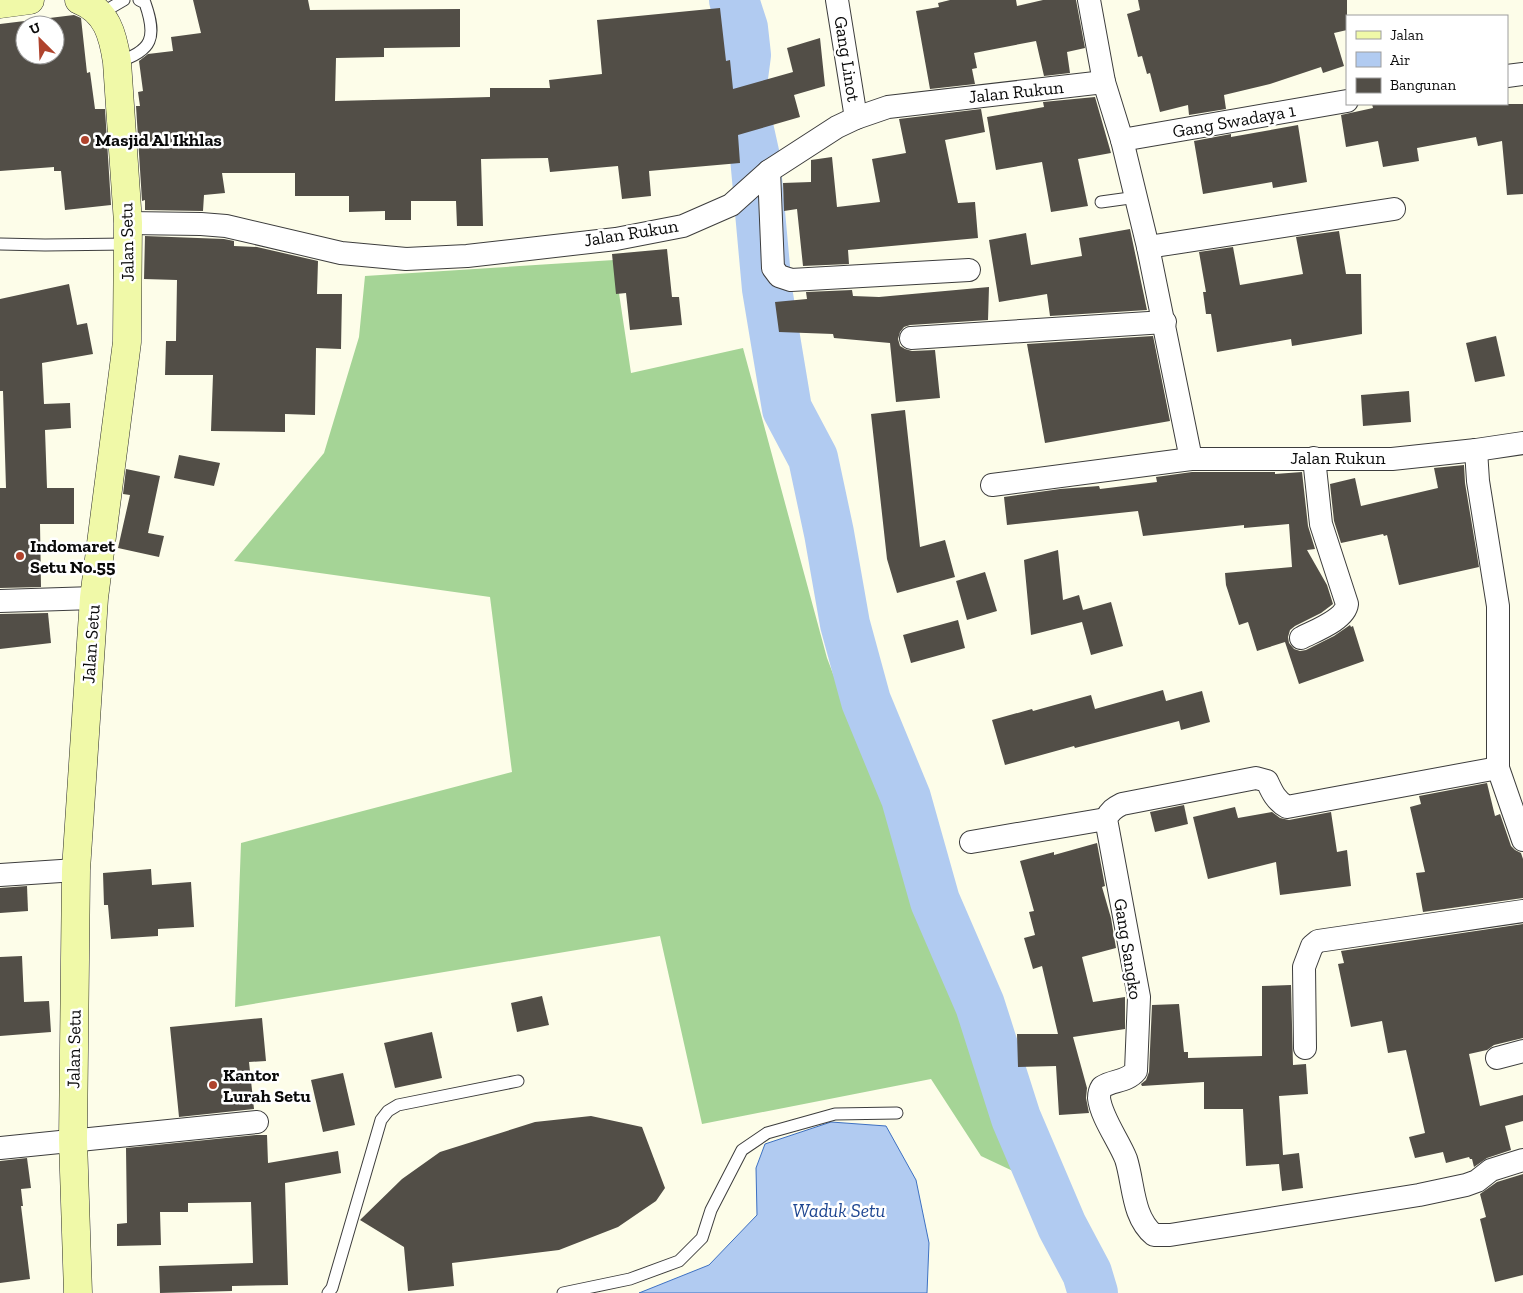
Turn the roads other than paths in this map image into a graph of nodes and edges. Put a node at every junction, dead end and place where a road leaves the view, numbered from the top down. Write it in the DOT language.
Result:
graph roads {
  1 [pos="30,0"];
  2 [pos="124,0"];
  3 [pos="139,0"];
  4 [pos="837,0"];
  5 [pos="1089,0"];
  6 [pos="0,4"];
  7 [pos="90,7"];
  8 [pos="117,62"];
  9 [pos="1523,74"];
  10 [pos="1508,76"];
  11 [pos="1104,82"];
  12 [pos="1346,101"];
  13 [pos="856,118"];
  14 [pos="1122,140"];
  15 [pos="765,175"];
  16 [pos="1137,197"];
  17 [pos="1101,202"];
  18 [pos="1394,209"];
  19 [pos="128,234"];
  20 [pos="0,244"];
  21 [pos="1148,248"];
  22 [pos="969,270"];
  23 [pos="1164,322"];
  24 [pos="911,338"];
  25 [pos="1523,443"];
  26 [pos="1476,450"];
  27 [pos="1314,458"];
  28 [pos="1191,459"];
  29 [pos="992,485"];
  30 [pos="94,598"];
  31 [pos="0,601"];
  32 [pos="1301,638"];
  33 [pos="1498,768"];
  34 [pos="1106,819"];
  35 [pos="1523,840"];
  36 [pos="971,842"];
  37 [pos="76,870"];
  38 [pos="0,875"];
  39 [pos="1523,911"];
  40 [pos="1305,1048"];
  41 [pos="1523,1051"];
  42 [pos="1497,1058"];
  43 [pos="518,1080"];
  44 [pos="897,1113"];
  45 [pos="257,1122"];
  46 [pos="73,1140"];
  47 [pos="0,1148"];
  48 [pos="1523,1160"];
  49 [pos="78,1293"];
  50 [pos="328,1293"];
  51 [pos="563,1293"];
  1 -- 6 [label="main road"];
  2 -- 7 [label="lane"];
  3 -- 8 [label="lane"];
  4 -- 13 [label="street, Gang Linot"];
  5 -- 11 [label="street"];
  7 -- 8 [label="main road, Jalan Setu"];
  8 -- 19 [label="main road, Jalan Setu"];
  9 -- 10 [label="street"];
  11 -- 13 [label="street, Jalan Rukun"];
  11 -- 14 [label="street"];
  12 -- 14 [label="street, Gang Swadaya 1"];
  13 -- 15 [label="street, Jalan Rukun"];
  14 -- 16 [label="street"];
  15 -- 19 [label="street, Jalan Rukun"];
  15 -- 22 [label="street"];
  16 -- 17 [label="lane"];
  16 -- 21 [label="street"];
  18 -- 21 [label="street"];
  19 -- 20 [label="lane"];
  19 -- 30 [label="main road, Jalan Setu"];
  21 -- 23 [label="street"];
  23 -- 24 [label="street"];
  23 -- 28 [label="street"];
  25 -- 26 [label="street, Jalan Rukun"];
  26 -- 27 [label="street, Jalan Rukun"];
  26 -- 33 [label="street"];
  27 -- 28 [label="street, Jalan Rukun"];
  27 -- 32 [label="street"];
  28 -- 29 [label="street, Jalan Rukun"];
  30 -- 31 [label="street"];
  30 -- 37 [label="main road, Jalan Setu"];
  33 -- 34 [label="street"];
  33 -- 35 [label="street"];
  34 -- 36 [label="street"];
  34 -- 48 [label="street, Gang Sangko"];
  37 -- 38 [label="street"];
  37 -- 46 [label="main road, Jalan Setu"];
  39 -- 40 [label="street"];
  41 -- 42 [label="street"];
  43 -- 50 [label="lane"];
  44 -- 51 [label="lane"];
  45 -- 46 [label="street"];
  46 -- 47 [label="street"];
  46 -- 49 [label="main road, Jalan Setu"];
}
